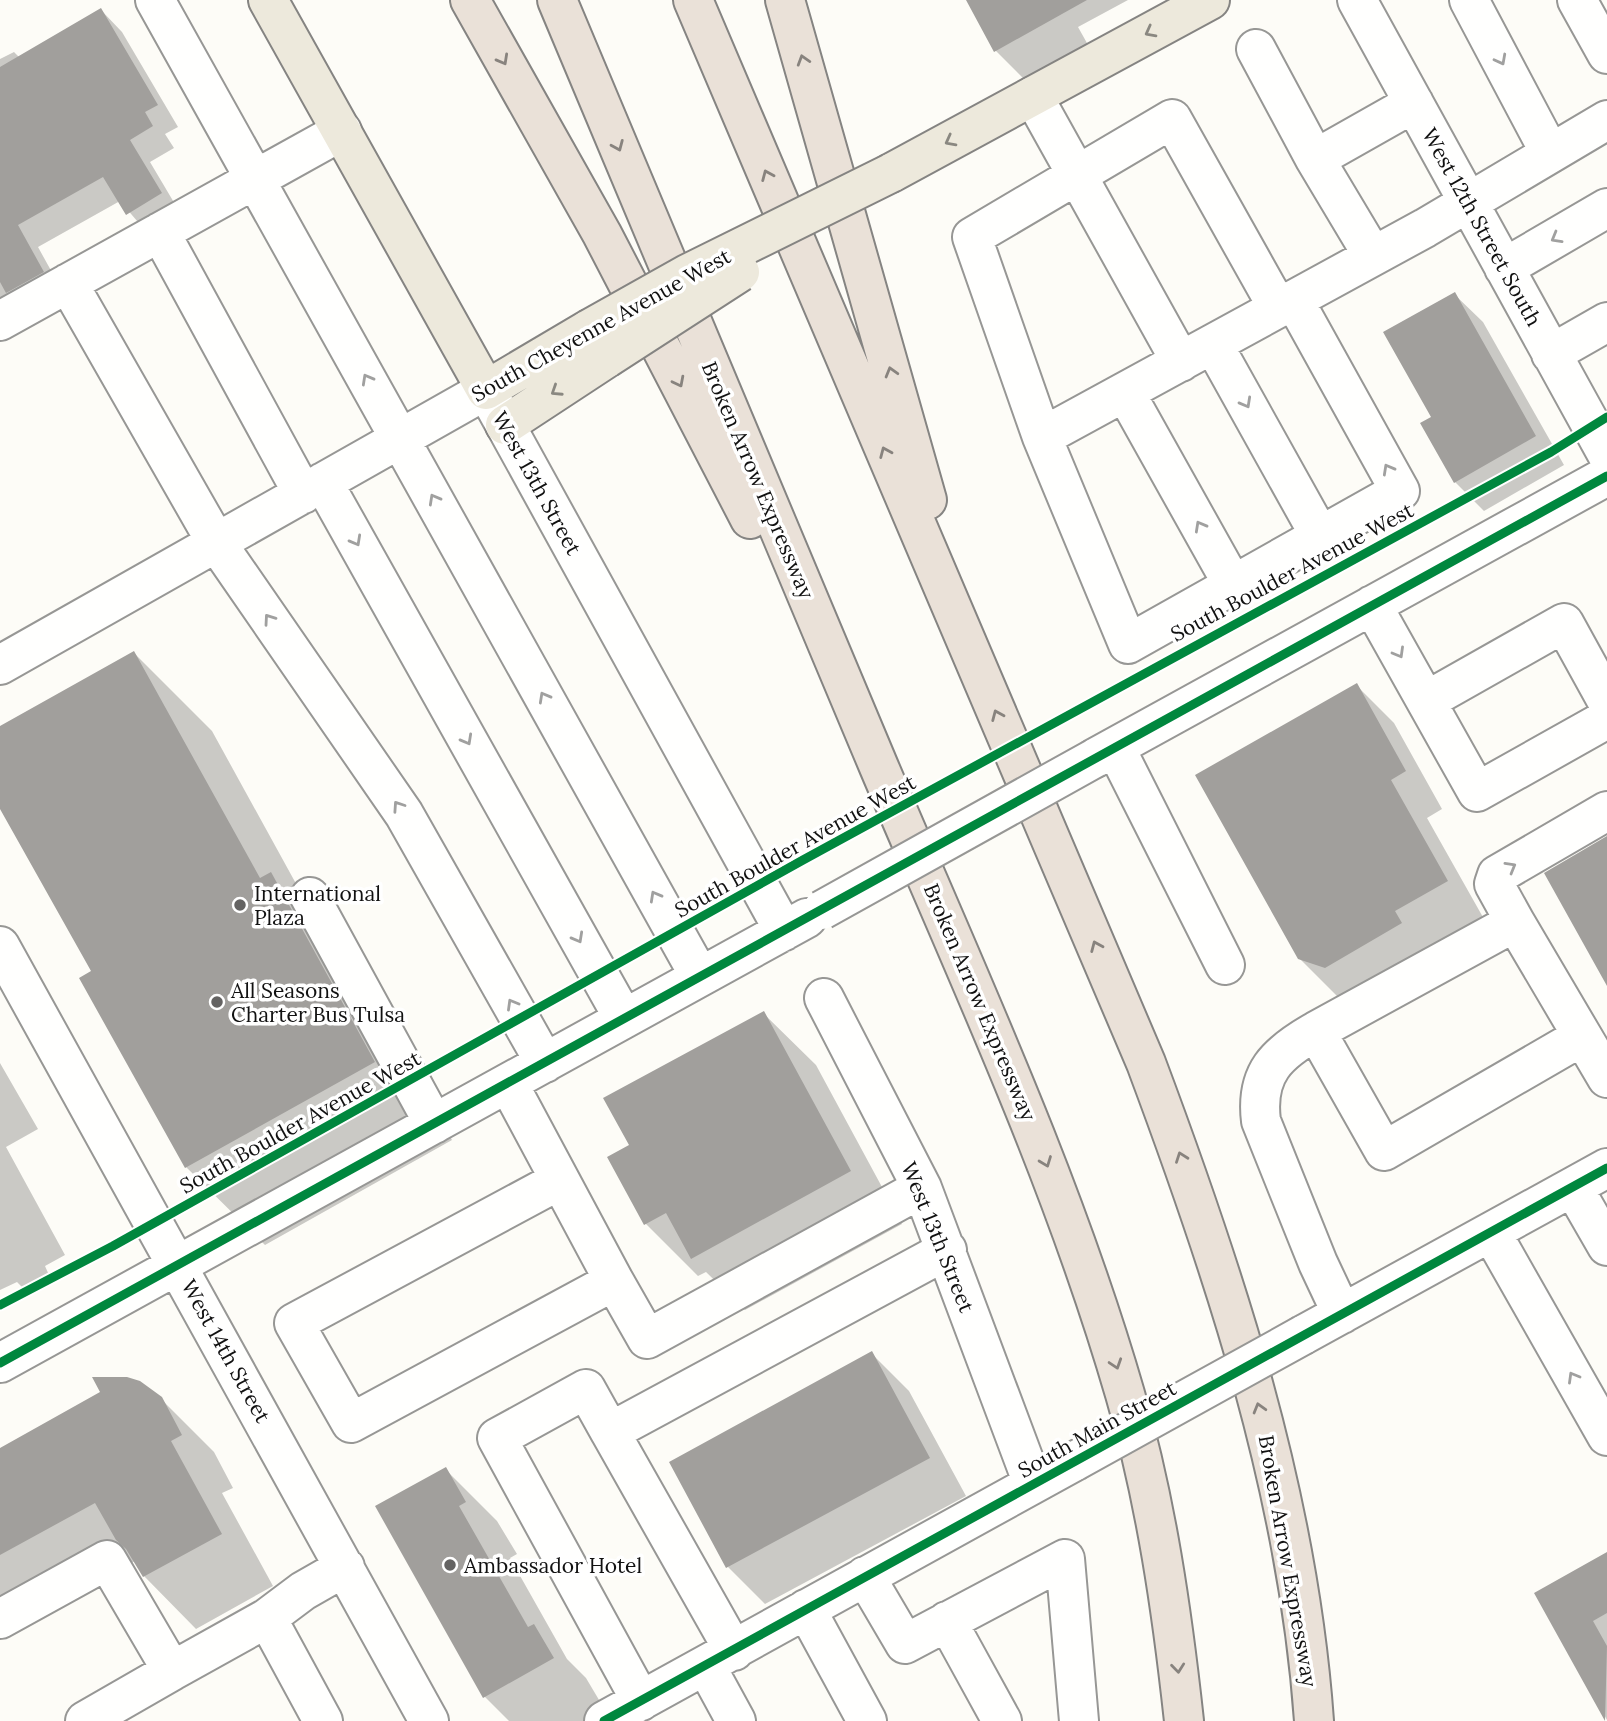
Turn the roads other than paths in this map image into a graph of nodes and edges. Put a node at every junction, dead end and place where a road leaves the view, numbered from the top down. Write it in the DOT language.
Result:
graph roads {
  1 [pos="155,0"];
  2 [pos="268,0"];
  3 [pos="470,0"];
  4 [pos="556,0"];
  5 [pos="693,0"];
  6 [pos="785,0"];
  7 [pos="1210,0"];
  8 [pos="1357,0"];
  9 [pos="1469,0"];
  10 [pos="1577,0"];
  11 [pos="1256,50"];
  12 [pos="1607,54"];
  13 [pos="1033,96"];
  14 [pos="1414,103"];
  15 [pos="1607,120"];
  16 [pos="342,131"];
  17 [pos="1550,153"];
  18 [pos="1315,159"];
  19 [pos="1077,175"];
  20 [pos="256,179"];
  21 [pos="1468,200"];
  22 [pos="1607,208"];
  23 [pos="160,232"];
  24 [pos="1373,256"];
  25 [pos="1504,268"];
  26 [pos="68,283"];
  27 [pos="1286,304"];
  28 [pos="0,321"];
  29 [pos="1607,322"];
  30 [pos="598,344"];
  31 [pos="1197,353"];
  32 [pos="1551,354"];
  33 [pos="486,390"];
  34 [pos="1125,392"];
  35 [pos="505,425"];
  36 [pos="1042,437"];
  37 [pos="400,438"];
  38 [pos="1607,454"];
  39 [pos="1607,475"];
  40 [pos="313,488"];
  41 [pos="1320,536"];
  42 [pos="216,542"];
  43 [pos="1233,585"];
  44 [pos="1372,605"];
  45 [pos="969,650"];
  46 [pos="0,665"];
  47 [pos="1426,701"];
  48 [pos="1607,701"];
  49 [pos="1607,719"];
  50 [pos="1105,753"];
  51 [pos="881,771"];
  52 [pos="1607,811"];
  53 [pos="310,897"];
  54 [pos="1514,922"];
  55 [pos="784,931"];
  56 [pos="0,946"];
  57 [pos="1225,965"];
  58 [pos="700,977"];
  59 [pos="12,997"];
  60 [pos="824,998"];
  61 [pos="624,1019"];
  62 [pos="1316,1031"];
  63 [pos="1581,1037"];
  64 [pos="545,1063"];
  65 [pos="1607,1078"];
  66 [pos="508,1083"];
  67 [pos="434,1124"];
  68 [pos="1607,1168"];
  69 [pos="560,1180"];
  70 [pos="1573,1187"];
  71 [pos="922,1188"];
  72 [pos="1491,1232"];
  73 [pos="1607,1247"];
  74 [pos="947,1250"];
  75 [pos="178,1265"];
  76 [pos="614,1281"];
  77 [pos="1342,1314"];
  78 [pos="0,1362"];
  79 [pos="610,1432"];
  80 [pos="1607,1436"];
  81 [pos="1033,1485"];
  82 [pos="345,1567"];
  83 [pos="865,1576"];
  84 [pos="806,1609"];
  85 [pos="267,1618"];
  86 [pos="0,1619"];
  87 [pos="947,1621"];
  88 [pos="720,1658"];
  89 [pos="172,1671"];
  90 [pos="641,1701"];
  91 [pos="85,1721"];
  92 [pos="323,1721"];
  93 [pos="429,1721"];
  94 [pos="604,1721"];
  95 [pos="736,1721"];
  96 [pos="867,1721"];
  97 [pos="1002,1721"];
  98 [pos="1079,1721"];
  99 [pos="1184,1721"];
  100 [pos="1314,1721"];
  1 -- 20 [label="street"];
  2 -- 16 [label="main road, West 13th Street"];
  3 -- 51 [label="highway, one-way"];
  4 -- 51 [label="highway, Broken Arrow Expressway, one-way"];
  45 -- 5 [label="highway, Broken Arrow Expressway, one-way"];
  45 -- 6 [label="highway, one-way"];
  7 -- 13 [label="main road, South Cheyenne Avenue West, one-way"];
  8 -- 14 [label="street, West 12th Street South"];
  9 -- 17 [label="street, one-way"];
  10 -- 12 [label="street"];
  11 -- 18 [label="street"];
  13 -- 19 [label="street"];
  13 -- 30 [label="main road, South Cheyenne Avenue West, one-way, bridge"];
  14 -- 18 [label="street"];
  14 -- 21 [label="street, West 12th Street South"];
  15 -- 17 [label="street"];
  16 -- 20 [label="street"];
  16 -- 33 [label="main road, West 13th Street"];
  17 -- 21 [label="street"];
  18 -- 24 [label="street"];
  19 -- 27 [label="street"];
  19 -- 31 [label="street"];
  19 -- 36 [label="street"];
  20 -- 23 [label="street"];
  37 -- 20 [label="street, one-way"];
  21 -- 24 [label="street"];
  21 -- 25 [label="street, West 12th Street South"];
  22 -- 25 [label="street, one-way"];
  23 -- 26 [label="street"];
  23 -- 40 [label="street"];
  24 -- 27 [label="street"];
  25 -- 32 [label="street, West 12th Street South"];
  26 -- 28 [label="street"];
  26 -- 42 [label="street"];
  27 -- 31 [label="street"];
  41 -- 27 [label="street, one-way"];
  29 -- 32 [label="street"];
  30 -- 33 [label="main road, South Cheyenne Avenue West"];
  30 -- 35 [label="main road, one-way"];
  31 -- 34 [label="street"];
  31 -- 41 [label="street, one-way"];
  32 -- 38 [label="street, West 12th Street South"];
  33 -- 35 [label="street, West 13th Street"];
  33 -- 37 [label="street, South Cheyenne Avenue West"];
  34 -- 36 [label="street"];
  43 -- 34 [label="street, one-way"];
  35 -- 55 [label="street, West 13th Street"];
  36 -- 43 [label="street"];
  37 -- 40 [label="street, South Cheyenne Avenue West"];
  58 -- 37 [label="street, one-way"];
  39 -- 44 [label="street"];
  40 -- 42 [label="street, South Cheyenne Avenue West"];
  40 -- 61 [label="street, one-way"];
  41 -- 43 [label="street"];
  42 -- 46 [label="street, South Cheyenne Avenue West"];
  64 -- 42 [label="street, one-way"];
  44 -- 47 [label="street, one-way"];
  44 -- 50 [label="street"];
  100 -- 45 [label="highway, Broken Arrow Expressway, one-way"];
  47 -- 48 [label="street"];
  47 -- 49 [label="street"];
  50 -- 55 [label="street, bridge"];
  50 -- 57 [label="street"];
  51 -- 99 [label="highway, Broken Arrow Expressway, one-way"];
  54 -- 52 [label="street, one-way"];
  53 -- 67 [label="street"];
  54 -- 62 [label="street"];
  54 -- 63 [label="street"];
  55 -- 58 [label="street"];
  56 -- 59 [label="street, West 14th Street"];
  58 -- 61 [label="street"];
  59 -- 75 [label="street, West 14th Street"];
  60 -- 71 [label="street, West 13th Street"];
  61 -- 64 [label="street"];
  62 -- 63 [label="street"];
  62 -- 77 [label="street"];
  63 -- 65 [label="street"];
  64 -- 66 [label="street"];
  66 -- 67 [label="street"];
  66 -- 69 [label="street"];
  67 -- 75 [label="street"];
  68 -- 70 [label="street, South Main Street"];
  69 -- 76 [label="street"];
  69 -- 76 [label="street"];
  70 -- 72 [label="street, South Main Street"];
  70 -- 73 [label="street"];
  71 -- 74 [label="street, West 13th Street"];
  71 -- 76 [label="street"];
  72 -- 77 [label="street, South Main Street"];
  80 -- 72 [label="street, one-way"];
  74 -- 79 [label="street"];
  74 -- 81 [label="street, West 13th Street"];
  75 -- 78 [label="street"];
  75 -- 82 [label="street, West 14th Street"];
  77 -- 81 [label="street, South Main Street, bridge"];
  79 -- 88 [label="street"];
  79 -- 90 [label="street"];
  81 -- 83 [label="street, South Main Street"];
  82 -- 85 [label="street"];
  82 -- 93 [label="street, West 14th Street"];
  83 -- 84 [label="street, South Main Street"];
  83 -- 87 [label="street"];
  84 -- 88 [label="street, South Main Street"];
  84 -- 96 [label="street"];
  85 -- 89 [label="street"];
  85 -- 92 [label="street"];
  86 -- 89 [label="street"];
  87 -- 97 [label="street"];
  87 -- 98 [label="street"];
  88 -- 90 [label="street, South Main Street"];
  88 -- 95 [label="street"];
  89 -- 91 [label="street"];
  90 -- 94 [label="street, South Main Street"];
}
